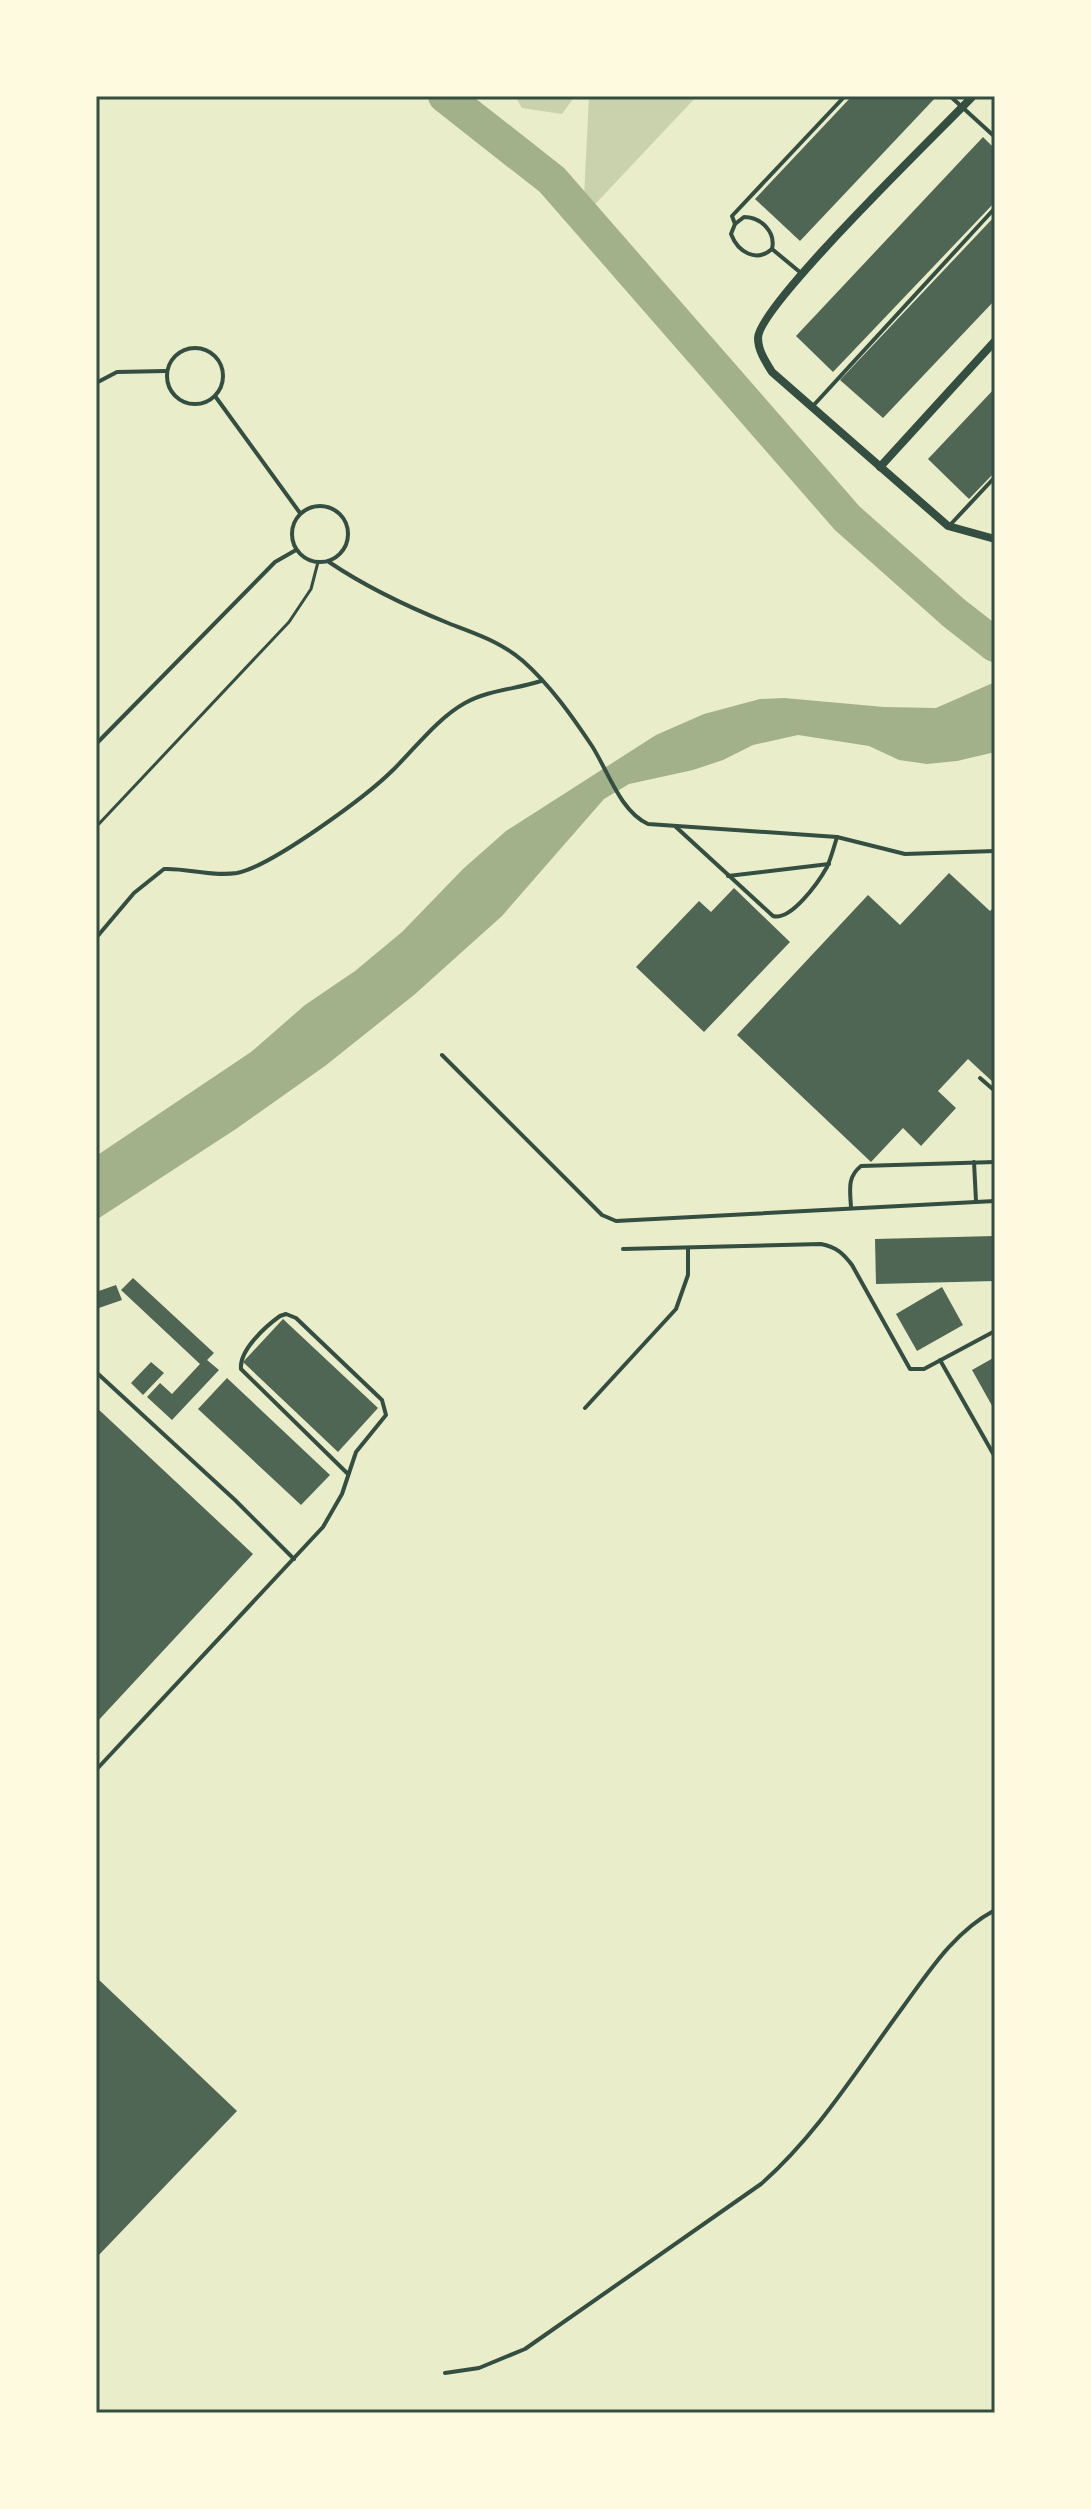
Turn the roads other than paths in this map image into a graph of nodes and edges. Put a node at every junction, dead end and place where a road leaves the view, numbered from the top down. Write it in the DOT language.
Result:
graph roads {
  1 [pos="845,96"];
  2 [pos="950,96"];
  3 [pos="973,96"];
  4 [pos="963,107"];
  5 [pos="995,137"];
  6 [pos="995,208"];
  7 [pos="735,224"];
  8 [pos="772,249"];
  9 [pos="801,274"];
  10 [pos="995,341"];
  11 [pos="166,371"];
  12 [pos="96,383"];
  13 [pos="215,396"];
  14 [pos="812,407"];
  15 [pos="880,467"];
  16 [pos="995,477"];
  17 [pos="300,513"];
  18 [pos="948,526"];
  19 [pos="995,539"];
  20 [pos="296,550"];
  21 [pos="329,562"];
  22 [pos="542,681"];
  23 [pos="98,742"];
  24 [pos="676,827"];
  25 [pos="837,837"];
  26 [pos="995,851"];
  27 [pos="829,864"];
  28 [pos="728,876"];
  29 [pos="96,938"];
  30 [pos="442,1055"];
  31 [pos="980,1078"];
  32 [pos="995,1091"];
  33 [pos="974,1162"];
  34 [pos="995,1162"];
  35 [pos="976,1201"];
  36 [pos="995,1201"];
  37 [pos="851,1207"];
  38 [pos="688,1248"];
  39 [pos="623,1249"];
  40 [pos="995,1331"];
  41 [pos="940,1360"];
  42 [pos="96,1372"];
  43 [pos="585,1408"];
  44 [pos="995,1457"];
  45 [pos="348,1474"];
  46 [pos="294,1559"];
  47 [pos="96,1770"];
  48 [pos="995,1910"];
  49 [pos="445,2373"];
  1 -- 7 [label="lane"];
  2 -- 4 [label="lane"];
  3 -- 4 [label="street"];
  4 -- 5 [label="lane"];
  4 -- 9 [label="street"];
  6 -- 14 [label="lane"];
  7 -- 8 [label="lane"];
  7 -- 8 [label="lane"];
  8 -- 9 [label="lane"];
  9 -- 14 [label="street"];
  10 -- 15 [label="street"];
  11 -- 12 [label="lane"];
  11 -- 13 [label="lane"];
  11 -- 13 [label="lane"];
  13 -- 17 [label="lane"];
  14 -- 15 [label="street"];
  15 -- 18 [label="street"];
  16 -- 18 [label="lane"];
  17 -- 20 [label="lane"];
  17 -- 21 [label="lane"];
  18 -- 19 [label="street"];
  20 -- 21 [label="lane"];
  20 -- 23 [label="lane"];
  21 -- 22 [label="lane"];
  22 -- 24 [label="lane"];
  22 -- 29 [label="lane"];
  24 -- 25 [label="lane"];
  24 -- 28 [label="lane"];
  25 -- 26 [label="lane"];
  25 -- 27 [label="lane"];
  27 -- 28 [label="lane"];
  27 -- 28 [label="lane"];
  30 -- 37 [label="lane"];
  31 -- 32 [label="lane"];
  33 -- 34 [label="lane"];
  33 -- 35 [label="lane"];
  33 -- 37 [label="lane"];
  35 -- 36 [label="lane"];
  35 -- 37 [label="lane"];
  38 -- 39 [label="lane"];
  38 -- 41 [label="lane"];
  38 -- 43 [label="lane"];
  40 -- 41 [label="lane"];
  41 -- 44 [label="lane"];
  42 -- 46 [label="lane"];
  45 -- 45 [label="lane"];
  45 -- 46 [label="lane"];
  46 -- 47 [label="lane"];
  48 -- 49 [label="lane"];
}
